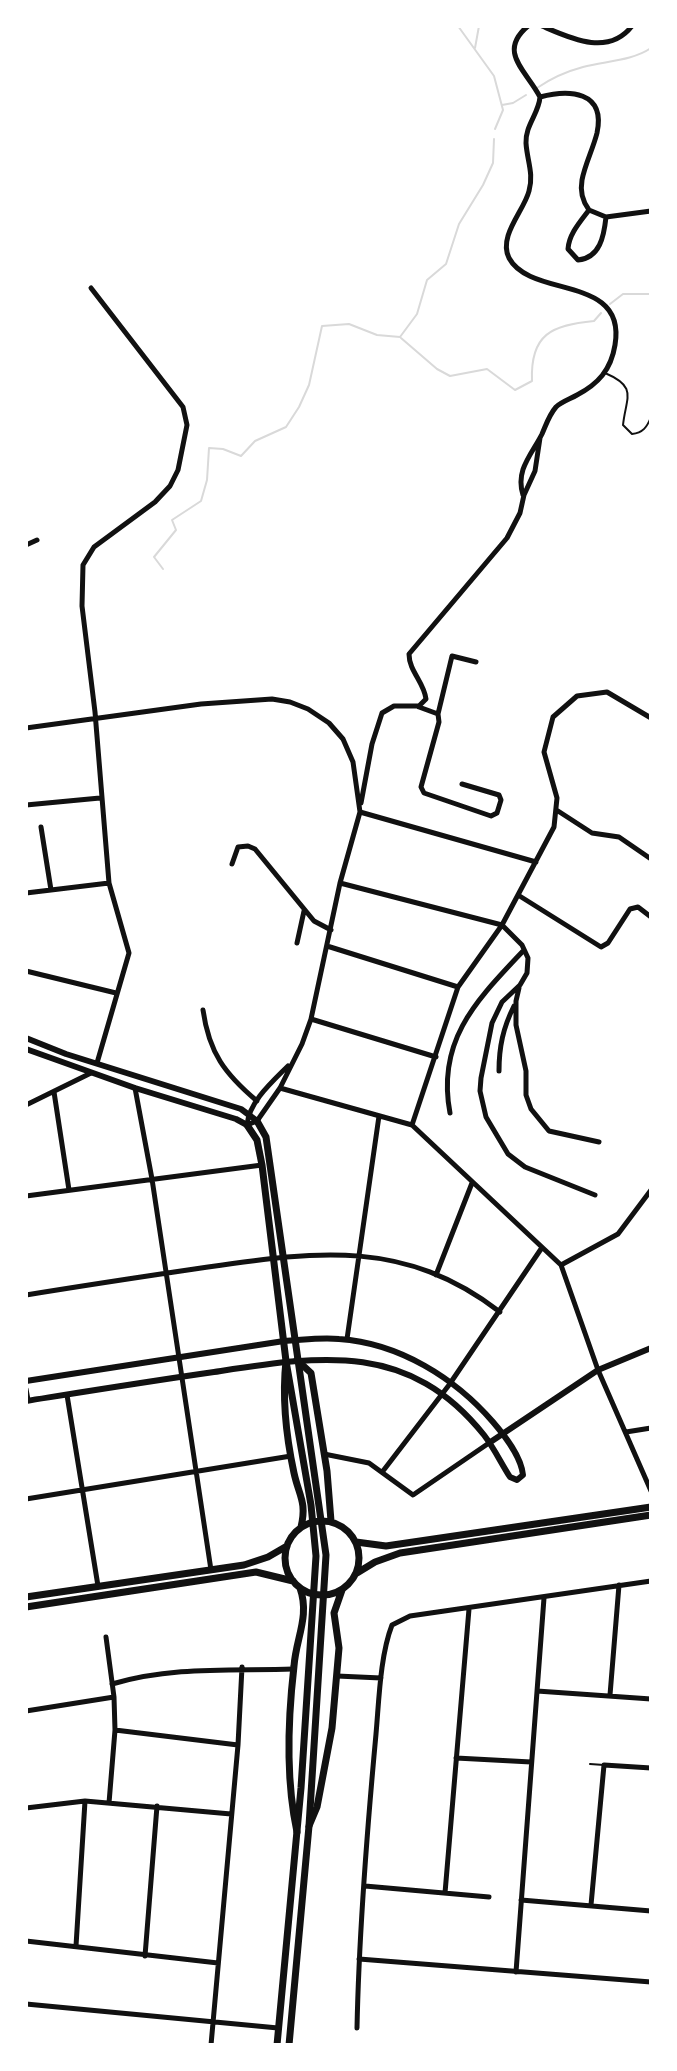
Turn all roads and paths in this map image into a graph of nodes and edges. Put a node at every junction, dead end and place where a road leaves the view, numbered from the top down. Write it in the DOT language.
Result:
graph roads {
  1 [pos="528,26"];
  2 [pos="542,26"];
  3 [pos="632,26"];
  4 [pos="540,97"];
  5 [pos="589,210"];
  6 [pos="651,211"];
  7 [pos="606,217"];
  8 [pos="91,288"];
  9 [pos="604,373"];
  10 [pos="651,417"];
  11 [pos="540,438"];
  12 [pos="524,495"];
  13 [pos="37,540"];
  14 [pos="26,545"];
  15 [pos="476,662"];
  16 [pos="419,706"];
  17 [pos="438,714"];
  18 [pos="651,718"];
  19 [pos="95,719"];
  20 [pos="26,728"];
  21 [pos="462,784"];
  22 [pos="100,798"];
  23 [pos="26,805"];
  24 [pos="558,810"];
  25 [pos="360,812"];
  26 [pos="41,827"];
  27 [pos="651,859"];
  28 [pos="536,862"];
  29 [pos="232,864"];
  30 [pos="109,883"];
  31 [pos="340,883"];
  32 [pos="51,890"];
  33 [pos="26,893"];
  34 [pos="518,895"];
  35 [pos="304,910"];
  36 [pos="651,917"];
  37 [pos="502,925"];
  38 [pos="331,930"];
  39 [pos="297,943"];
  40 [pos="327,946"];
  41 [pos="524,950"];
  42 [pos="26,971"];
  43 [pos="520,985"];
  44 [pos="458,987"];
  45 [pos="116,993"];
  46 [pos="516,1001"];
  47 [pos="203,1010"];
  48 [pos="311,1019"];
  49 [pos="26,1038"];
  50 [pos="26,1049"];
  51 [pos="436,1057"];
  52 [pos="97,1063"];
  53 [pos="291,1063"];
  54 [pos="499,1071"];
  55 [pos="91,1073"];
  56 [pos="135,1088"];
  57 [pos="280,1088"];
  58 [pos="54,1092"];
  59 [pos="257,1101"];
  60 [pos="26,1105"];
  61 [pos="450,1113"];
  62 [pos="248,1114"];
  63 [pos="379,1116"];
  64 [pos="257,1121"];
  65 [pos="247,1125"];
  66 [pos="412,1125"];
  67 [pos="599,1142"];
  68 [pos="262,1165"];
  69 [pos="152,1179"];
  70 [pos="473,1182"];
  71 [pos="69,1190"];
  72 [pos="651,1190"];
  73 [pos="595,1195"];
  74 [pos="26,1196"];
  75 [pos="541,1249"];
  76 [pos="358,1254"];
  77 [pos="278,1257"];
  78 [pos="561,1265"];
  79 [pos="166,1273"];
  80 [pos="436,1275"];
  81 [pos="26,1295"];
  82 [pos="500,1312"];
  83 [pos="347,1339"];
  84 [pos="294,1340"];
  85 [pos="284,1341"];
  86 [pos="651,1348"];
  87 [pos="179,1357"];
  88 [pos="297,1360"];
  89 [pos="286,1361"];
  90 [pos="598,1370"];
  91 [pos="182,1377"];
  92 [pos="26,1381"];
  93 [pos="451,1382"];
  94 [pos="26,1389"];
  95 [pos="67,1395"];
  96 [pos="441,1395"];
  97 [pos="27,1400"];
  98 [pos="651,1428"];
  99 [pos="626,1432"];
  100 [pos="503,1434"];
  101 [pos="489,1443"];
  102 [pos="324,1454"];
  103 [pos="292,1456"];
  104 [pos="196,1471"];
  105 [pos="383,1471"];
  106 [pos="83,1491"];
  107 [pos="651,1491"];
  108 [pos="26,1499"];
  109 [pos="651,1507"];
  110 [pos="651,1515"];
  111 [pos="331,1521"];
  112 [pos="301,1527"];
  113 [pos="356,1542"];
  114 [pos="287,1546"];
  115 [pos="211,1570"];
  116 [pos="357,1573"];
  117 [pos="293,1581"];
  118 [pos="651,1581"];
  119 [pos="619,1585"];
  120 [pos="98,1586"];
  121 [pos="300,1588"];
  122 [pos="342,1590"];
  123 [pos="26,1597"];
  124 [pos="544,1598"];
  125 [pos="26,1607"];
  126 [pos="469,1609"];
  127 [pos="106,1637"];
  128 [pos="242,1667"];
  129 [pos="293,1669"];
  130 [pos="337,1676"];
  131 [pos="381,1678"];
  132 [pos="112,1684"];
  133 [pos="537,1691"];
  134 [pos="610,1695"];
  135 [pos="114,1697"];
  136 [pos="651,1699"];
  137 [pos="26,1711"];
  138 [pos="115,1730"];
  139 [pos="238,1745"];
  140 [pos="456,1758"];
  141 [pos="531,1762"];
  142 [pos="590,1764"];
  143 [pos="604,1765"];
  144 [pos="651,1768"];
  145 [pos="85,1801"];
  146 [pos="109,1803"];
  147 [pos="157,1806"];
  148 [pos="26,1808"];
  149 [pos="231,1814"];
  150 [pos="309,1826"];
  151 [pos="297,1832"];
  152 [pos="365,1886"];
  153 [pos="445,1893"];
  154 [pos="489,1897"];
  155 [pos="521,1900"];
  156 [pos="591,1905"];
  157 [pos="651,1911"];
  158 [pos="26,1941"];
  159 [pos="76,1946"];
  160 [pos="145,1956"];
  161 [pos="359,1959"];
  162 [pos="218,1963"];
  163 [pos="516,1972"];
  164 [pos="651,1982"];
  165 [pos="26,2004"];
  166 [pos="213,2023"];
  167 [pos="278,2028"];
  168 [pos="357,2028"];
  169 [pos="211,2045"];
  170 [pos="277,2045"];
  171 [pos="289,2045"];
  1 -- 4 [label="street"];
  2 -- 3 [label="street"];
  4 -- 5 [label="street"];
  4 -- 9 [label="street"];
  5 -- 7 [label="street"];
  5 -- 7 [label="street"];
  6 -- 7 [label="street"];
  8 -- 19 [label="street"];
  9 -- 10 [label="lane"];
  9 -- 11 [label="street"];
  11 -- 12 [label="street"];
  11 -- 12 [label="street"];
  12 -- 16 [label="street"];
  13 -- 14 [label="street"];
  15 -- 17 [label="street"];
  16 -- 17 [label="street"];
  16 -- 25 [label="street"];
  17 -- 21 [label="street"];
  18 -- 24 [label="street"];
  19 -- 20 [label="street"];
  19 -- 22 [label="street"];
  19 -- 25 [label="street"];
  22 -- 23 [label="street"];
  22 -- 30 [label="street"];
  24 -- 27 [label="street"];
  24 -- 28 [label="street"];
  25 -- 28 [label="street"];
  25 -- 31 [label="street"];
  26 -- 32 [label="street"];
  28 -- 34 [label="street"];
  29 -- 35 [label="street"];
  30 -- 32 [label="street"];
  30 -- 45 [label="street"];
  31 -- 37 [label="street"];
  31 -- 38 [label="street"];
  32 -- 33 [label="street"];
  34 -- 36 [label="street"];
  34 -- 37 [label="street"];
  35 -- 38 [label="street"];
  35 -- 39 [label="street"];
  37 -- 41 [label="street"];
  37 -- 44 [label="street"];
  38 -- 40 [label="street"];
  40 -- 44 [label="street"];
  40 -- 48 [label="street"];
  41 -- 43 [label="street"];
  41 -- 61 [label="street"];
  42 -- 45 [label="street"];
  43 -- 46 [label="street"];
  43 -- 73 [label="street"];
  44 -- 51 [label="street"];
  45 -- 52 [label="street"];
  46 -- 54 [label="street"];
  46 -- 67 [label="street"];
  47 -- 59 [label="street"];
  48 -- 51 [label="street"];
  48 -- 53 [label="street"];
  49 -- 52 [label="street"];
  50 -- 55 [label="street"];
  51 -- 66 [label="street"];
  52 -- 62 [label="street"];
  53 -- 57 [label="street"];
  53 -- 59 [label="street"];
  55 -- 56 [label="street"];
  55 -- 58 [label="street"];
  56 -- 65 [label="street"];
  56 -- 69 [label="street"];
  57 -- 63 [label="street"];
  57 -- 64 [label="street"];
  58 -- 60 [label="street"];
  58 -- 71 [label="street"];
  59 -- 62 [label="street"];
  62 -- 64 [label="street"];
  62 -- 65 [label="street"];
  63 -- 66 [label="street"];
  63 -- 76 [label="street"];
  64 -- 65 [label="street"];
  64 -- 77 [label="main road"];
  65 -- 68 [label="main road"];
  66 -- 70 [label="street"];
  68 -- 69 [label="street"];
  68 -- 77 [label="main road"];
  69 -- 71 [label="street"];
  69 -- 79 [label="street"];
  70 -- 75 [label="street"];
  70 -- 80 [label="street"];
  71 -- 74 [label="street"];
  72 -- 78 [label="street"];
  75 -- 78 [label="street"];
  75 -- 82 [label="street"];
  76 -- 77 [label="street"];
  76 -- 80 [label="street"];
  76 -- 83 [label="street"];
  77 -- 79 [label="street"];
  77 -- 84 [label="main road"];
  77 -- 85 [label="main road"];
  78 -- 90 [label="street"];
  79 -- 81 [label="street"];
  79 -- 87 [label="street"];
  80 -- 82 [label="street"];
  82 -- 93 [label="street"];
  83 -- 84 [label="street"];
  83 -- 93 [label="street"];
  84 -- 85 [label="street"];
  84 -- 88 [label="main road"];
  85 -- 87 [label="street"];
  85 -- 89 [label="main road"];
  86 -- 90 [label="street"];
  87 -- 91 [label="street"];
  87 -- 92 [label="street"];
  88 -- 89 [label="street"];
  88 -- 96 [label="street"];
  88 -- 102 [label="main road"];
  88 -- 150 [label="main road"];
  89 -- 91 [label="street"];
  89 -- 103 [label="main road"];
  89 -- 151 [label="main road"];
  90 -- 99 [label="street"];
  90 -- 100 [label="street"];
  91 -- 95 [label="street"];
  91 -- 104 [label="street"];
  93 -- 96 [label="street"];
  93 -- 100 [label="street"];
  94 -- 97 [label="street"];
  95 -- 97 [label="street"];
  95 -- 106 [label="street"];
  96 -- 101 [label="street"];
  96 -- 105 [label="street"];
  98 -- 99 [label="street"];
  99 -- 107 [label="street"];
  100 -- 101 [label="street"];
  100 -- 101 [label="street"];
  101 -- 105 [label="street"];
  102 -- 105 [label="street"];
  102 -- 111 [label="main road"];
  103 -- 104 [label="street"];
  103 -- 112 [label="main road"];
  104 -- 106 [label="street"];
  104 -- 115 [label="street"];
  106 -- 108 [label="street"];
  106 -- 120 [label="street"];
  109 -- 113 [label="main road"];
  110 -- 116 [label="main road"];
  111 -- 112 [label="main road"];
  111 -- 113 [label="main road"];
  112 -- 114 [label="main road"];
  113 -- 116 [label="main road"];
  114 -- 115 [label="main road"];
  114 -- 117 [label="main road"];
  115 -- 120 [label="main road"];
  116 -- 122 [label="main road"];
  117 -- 121 [label="main road"];
  117 -- 125 [label="main road"];
  118 -- 119 [label="street"];
  119 -- 124 [label="street"];
  119 -- 134 [label="street"];
  120 -- 123 [label="main road"];
  121 -- 122 [label="main road"];
  121 -- 129 [label="main road"];
  122 -- 130 [label="main road"];
  124 -- 126 [label="street"];
  124 -- 133 [label="street"];
  126 -- 131 [label="street"];
  126 -- 140 [label="street"];
  127 -- 132 [label="street"];
  128 -- 129 [label="street"];
  128 -- 132 [label="street"];
  128 -- 139 [label="street"];
  129 -- 151 [label="main road"];
  130 -- 131 [label="street"];
  130 -- 150 [label="main road"];
  131 -- 152 [label="street"];
  132 -- 135 [label="street"];
  133 -- 134 [label="street"];
  133 -- 141 [label="street"];
  134 -- 136 [label="street"];
  135 -- 137 [label="street"];
  135 -- 138 [label="street"];
  138 -- 139 [label="street"];
  138 -- 146 [label="street"];
  139 -- 149 [label="street"];
  140 -- 141 [label="street"];
  140 -- 153 [label="street"];
  141 -- 155 [label="street"];
  142 -- 143 [label="lane"];
  143 -- 144 [label="street"];
  143 -- 156 [label="street"];
  145 -- 146 [label="street"];
  145 -- 148 [label="street"];
  145 -- 159 [label="street"];
  146 -- 147 [label="street"];
  147 -- 149 [label="street"];
  147 -- 160 [label="street"];
  149 -- 162 [label="street"];
  150 -- 171 [label="main road"];
  151 -- 167 [label="main road"];
  152 -- 153 [label="street"];
  152 -- 161 [label="street"];
  153 -- 154 [label="street"];
  155 -- 156 [label="street"];
  155 -- 163 [label="street"];
  156 -- 157 [label="street"];
  158 -- 159 [label="street"];
  159 -- 160 [label="street"];
  160 -- 162 [label="street"];
  161 -- 163 [label="street"];
  161 -- 168 [label="street"];
  162 -- 166 [label="street"];
  163 -- 164 [label="street"];
  165 -- 166 [label="street"];
  166 -- 167 [label="street"];
  166 -- 169 [label="street"];
  167 -- 170 [label="main road"];
}
